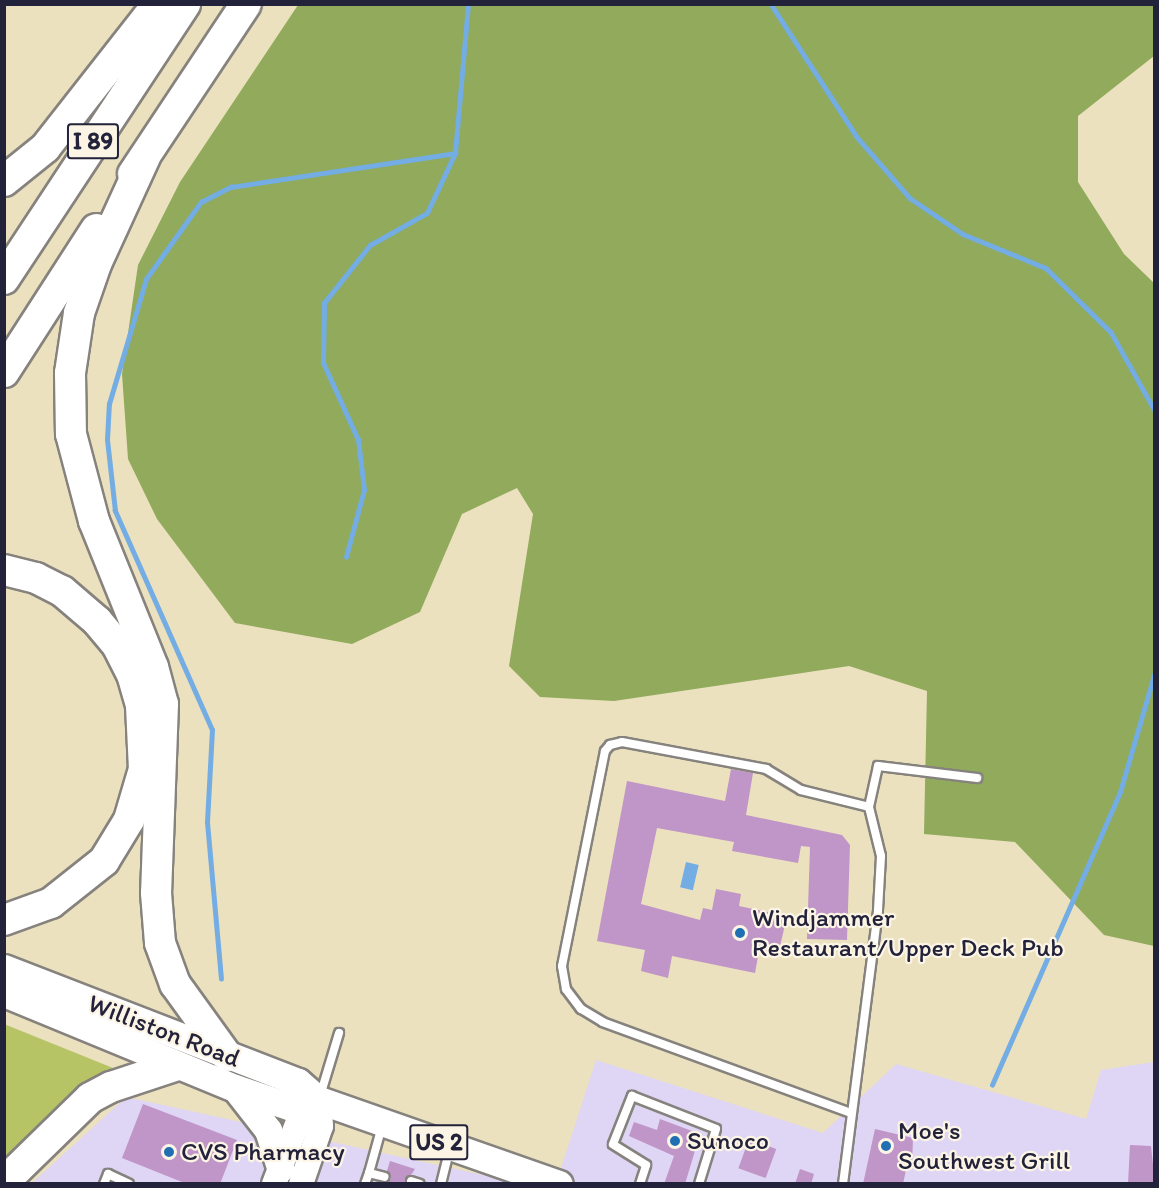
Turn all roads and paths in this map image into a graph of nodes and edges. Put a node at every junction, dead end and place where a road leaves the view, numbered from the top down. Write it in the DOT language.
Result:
graph roads {
  1 [pos="158,4"];
  2 [pos="185,4"];
  3 [pos="246,4"];
  4 [pos="145,157"];
  5 [pos="4,181"];
  6 [pos="4,279"];
  7 [pos="4,372"];
  8 [pos="4,570"];
  9 [pos="977,778"];
  10 [pos="869,807"];
  11 [pos="4,920"];
  12 [pos="4,968"];
  13 [pos="4,993"];
  14 [pos="339,1033"];
  15 [pos="227,1056"];
  16 [pos="175,1066"];
  17 [pos="235,1088"];
  18 [pos="318,1100"];
  19 [pos="851,1113"];
  20 [pos="382,1122"];
  21 [pos="450,1146"];
  22 [pos="369,1173"];
  23 [pos="385,1177"];
  24 [pos="285,1178"];
  25 [pos="411,1181"];
  26 [pos="4,1182"];
  27 [pos="554,1183"];
  28 [pos="104,1184"];
  29 [pos="129,1184"];
  30 [pos="365,1184"];
  31 [pos="420,1184"];
  32 [pos="441,1184"];
  33 [pos="640,1184"];
  34 [pos="699,1184"];
  35 [pos="843,1184"];
  1 -- 5 [label="highway"];
  2 -- 6 [label="highway, I 89"];
  3 -- 4 [label="highway, I 89"];
  4 -- 7 [label="highway, I 89"];
  4 -- 15 [label="highway"];
  8 -- 11 [label="highway"];
  9 -- 10 [label="lane"];
  10 -- 19 [label="lane"];
  10 -- 19 [label="lane"];
  12 -- 15 [label="main road, Williston Road / US 2"];
  13 -- 16 [label="main road, Williston Road"];
  14 -- 18 [label="lane"];
  15 -- 18 [label="main road, Williston Road / US 2"];
  16 -- 17 [label="main road, Williston Road"];
  16 -- 26 [label="highway"];
  17 -- 18 [label="main road, Williston Road"];
  17 -- 24 [label="main road"];
  18 -- 20 [label="main road, Williston Road / US 2"];
  18 -- 24 [label="main road"];
  19 -- 35 [label="lane"];
  20 -- 21 [label="main road, Williston Road / US 2"];
  20 -- 22 [label="lane"];
  21 -- 27 [label="main road, Williston Road / US 2"];
  21 -- 32 [label="lane"];
  22 -- 23 [label="lane"];
  22 -- 30 [label="lane"];
  25 -- 31 [label="lane"];
  28 -- 29 [label="lane"];
  33 -- 34 [label="lane"];
}
